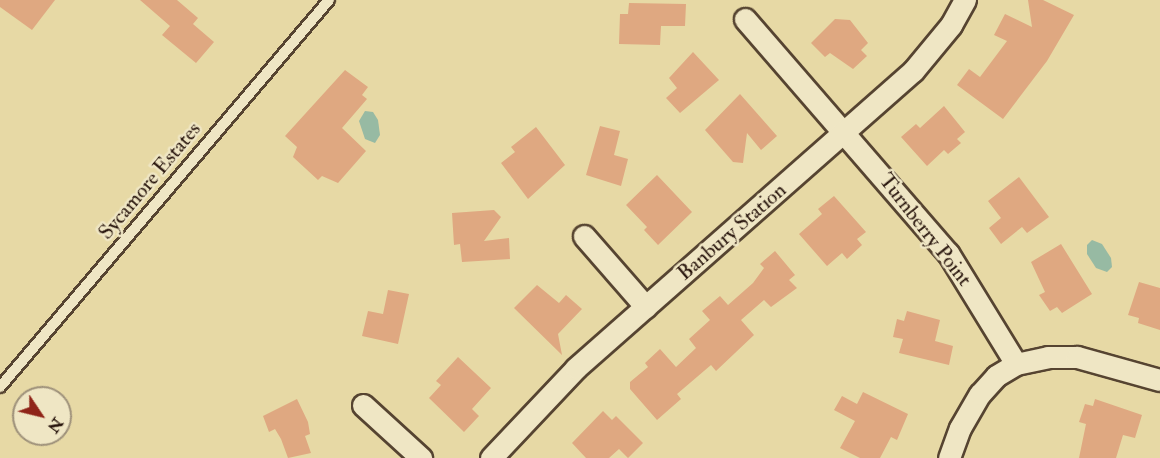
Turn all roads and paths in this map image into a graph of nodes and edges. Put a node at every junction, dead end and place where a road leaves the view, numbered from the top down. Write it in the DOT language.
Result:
graph roads {
  1 [pos="329,0"];
  2 [pos="965,0"];
  3 [pos="745,19"];
  4 [pos="844,132"];
  5 [pos="584,236"];
  6 [pos="646,307"];
  7 [pos="1016,364"];
  8 [pos="1160,380"];
  9 [pos="0,387"];
  10 [pos="363,405"];
  11 [pos="421,458"];
  12 [pos="491,458"];
  13 [pos="950,458"];
  1 -- 9 [label="lane, Sycamore Estates"];
  2 -- 4 [label="street, Banbury Station"];
  3 -- 4 [label="street, Turnberry Point"];
  4 -- 6 [label="street, Banbury Station"];
  4 -- 7 [label="street, Turnberry Point"];
  5 -- 6 [label="street"];
  6 -- 12 [label="street, Banbury Station"];
  7 -- 8 [label="street"];
  7 -- 13 [label="street"];
  10 -- 11 [label="street"];
}
